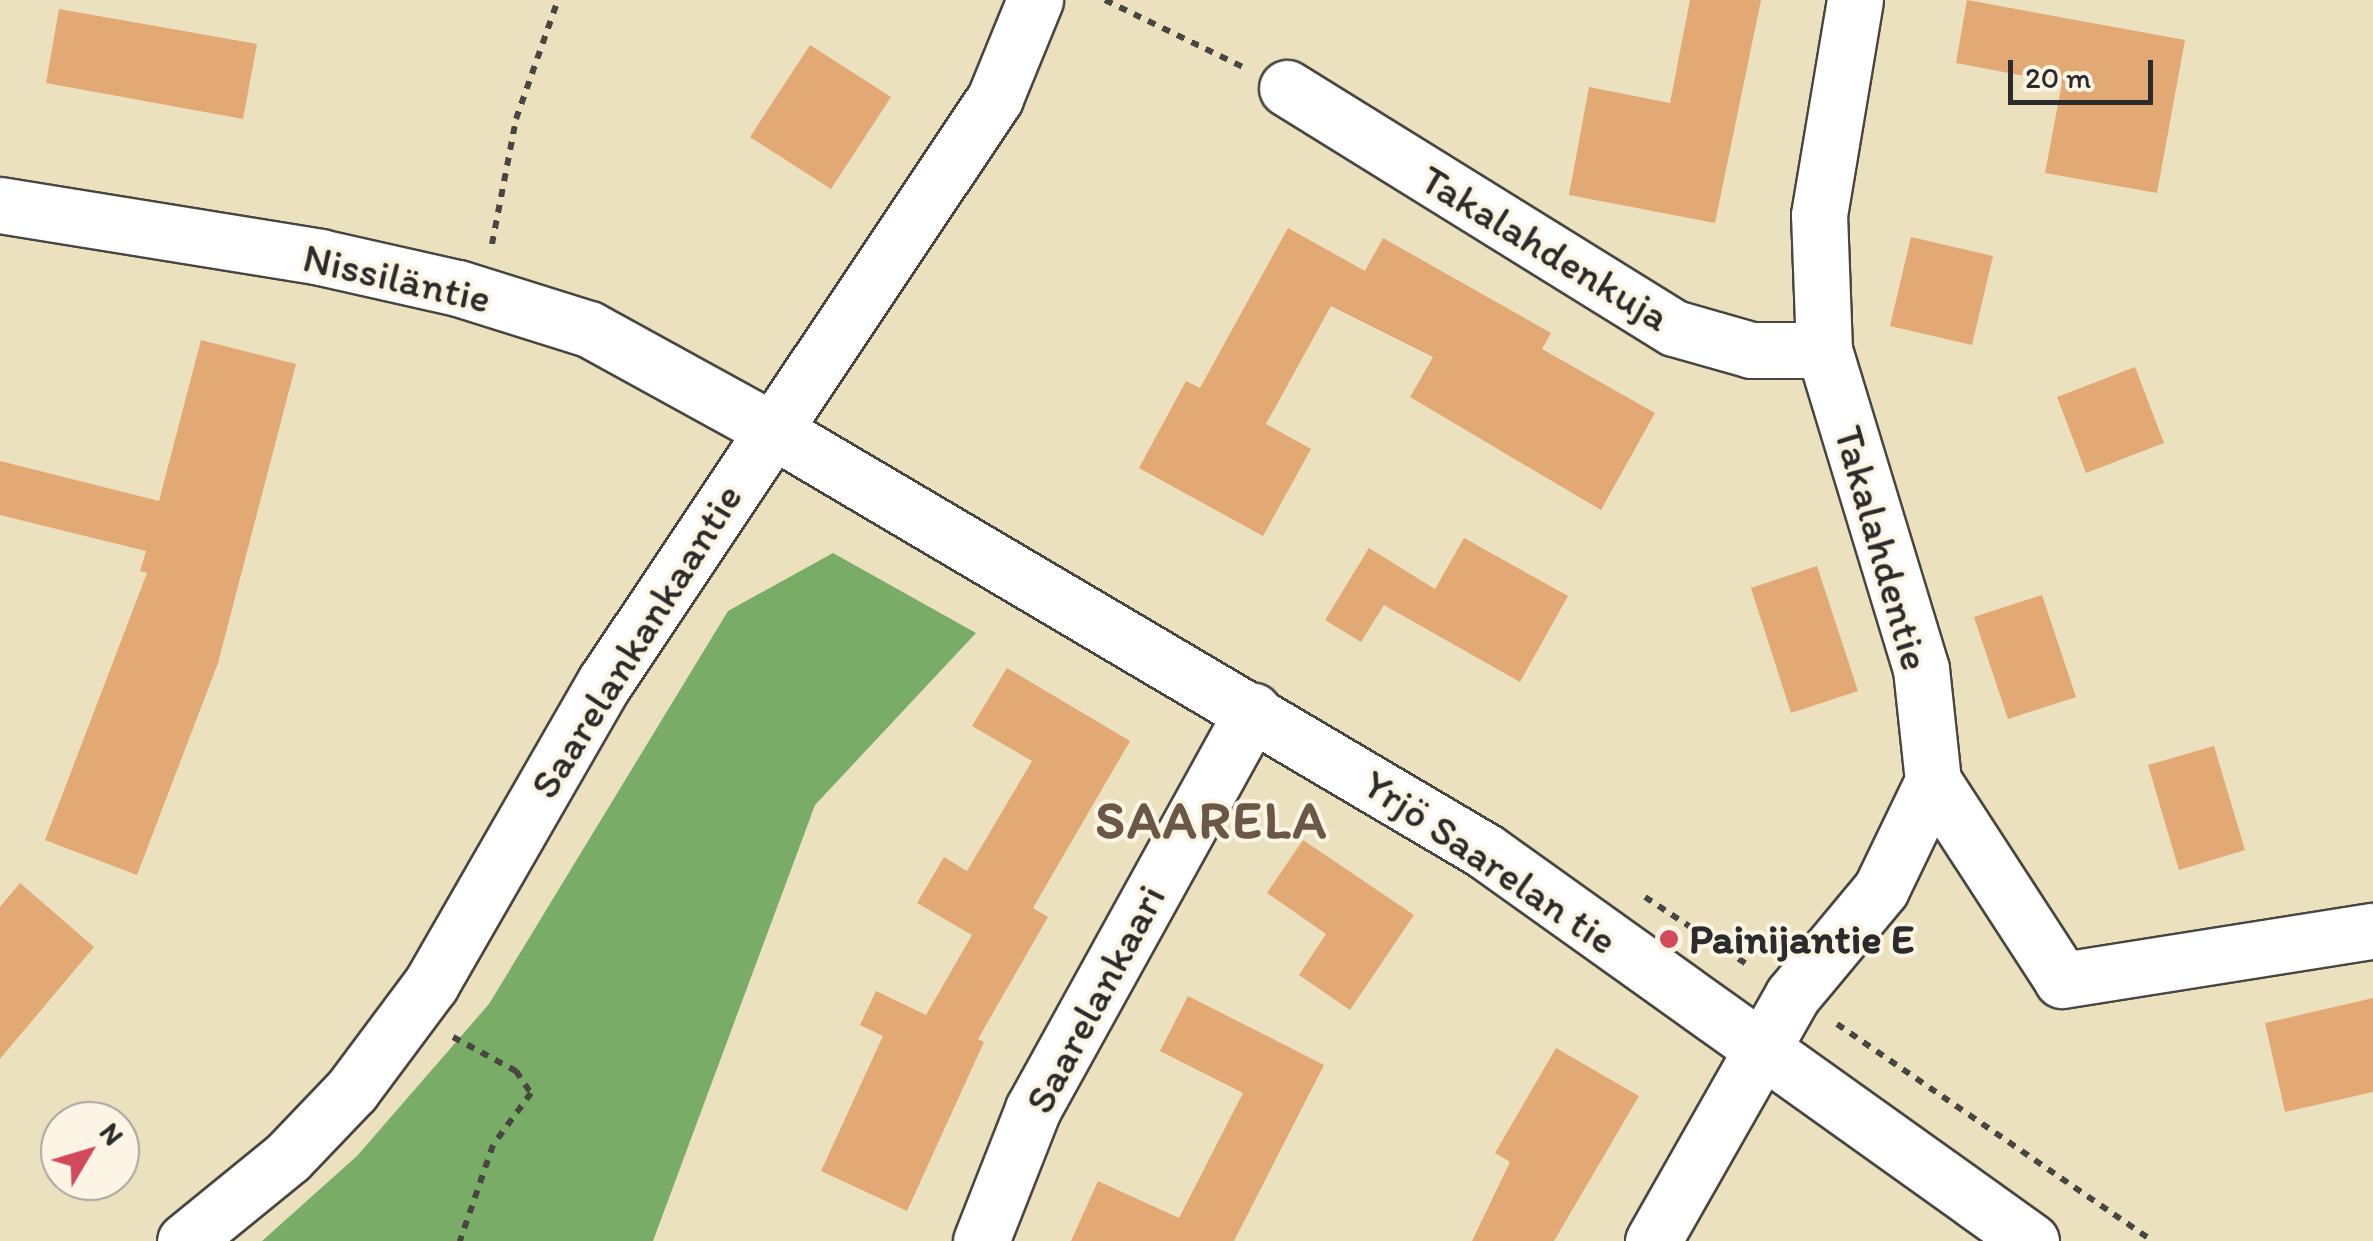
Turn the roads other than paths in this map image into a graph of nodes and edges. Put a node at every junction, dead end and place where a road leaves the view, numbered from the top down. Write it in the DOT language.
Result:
graph roads {
  1 [pos="1035,0"];
  2 [pos="1855,0"];
  3 [pos="1287,88"];
  4 [pos="0,205"];
  5 [pos="1824,350"];
  6 [pos="770,428"];
  7 [pos="1253,711"];
  8 [pos="1934,781"];
  9 [pos="2373,931"];
  10 [pos="1762,1050"];
  11 [pos="185,1241"];
  12 [pos="980,1241"];
  13 [pos="1653,1241"];
  14 [pos="2031,1241"];
  1 -- 6 [label="street, Saarelankankaantie"];
  2 -- 5 [label="street, Takalahdentie"];
  3 -- 5 [label="street, Takalahdenkuja"];
  4 -- 6 [label="street, Nissiläntie"];
  5 -- 8 [label="street, Takalahdentie"];
  6 -- 7 [label="street, Yrjö Saarelan tie"];
  6 -- 11 [label="street, Saarelankankaantie"];
  7 -- 10 [label="street, Yrjö Saarelan tie"];
  7 -- 12 [label="street, Saarelankaari"];
  8 -- 9 [label="street"];
  8 -- 10 [label="street"];
  10 -- 13 [label="street"];
  10 -- 14 [label="street, Yrjö Saarelan tie"];
}
